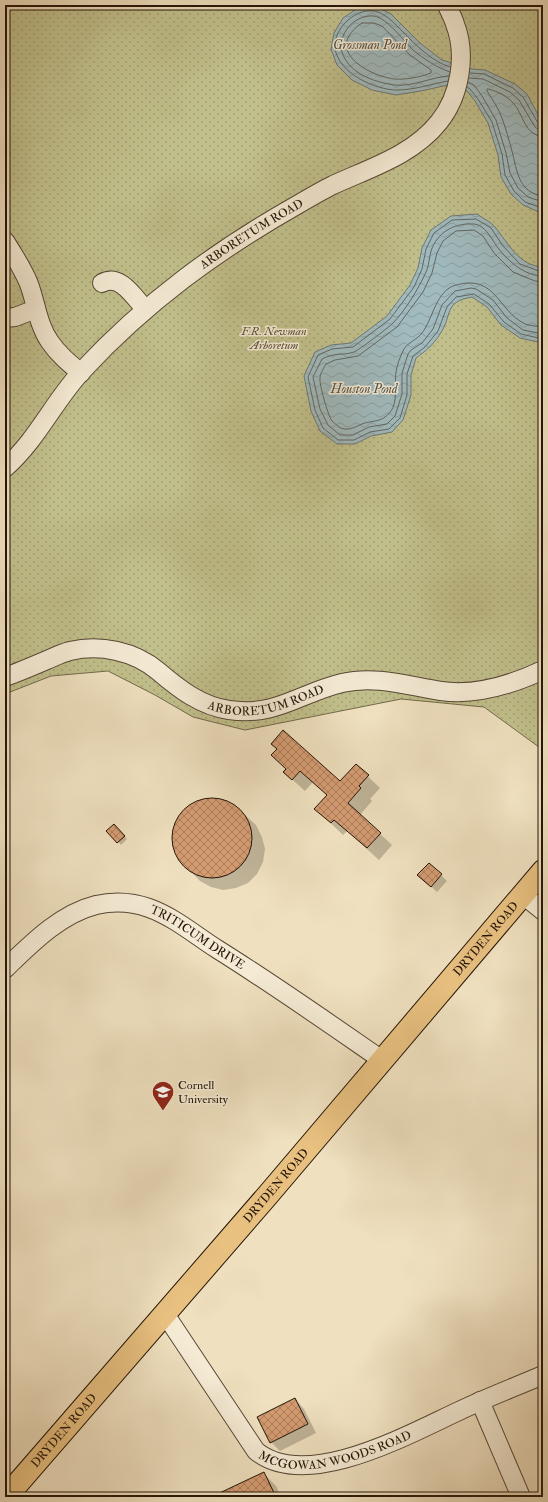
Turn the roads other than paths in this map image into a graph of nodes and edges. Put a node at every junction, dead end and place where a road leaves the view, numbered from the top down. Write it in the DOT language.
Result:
graph roads {
  1 [pos="447,5"];
  2 [pos="5,241"];
  3 [pos="102,283"];
  4 [pos="36,309"];
  5 [pos="145,309"];
  6 [pos="5,318"];
  7 [pos="81,373"];
  8 [pos="5,468"];
  9 [pos="543,670"];
  10 [pos="5,677"];
  11 [pos="543,871"];
  12 [pos="523,895"];
  13 [pos="543,911"];
  14 [pos="5,968"];
  15 [pos="382,1060"];
  16 [pos="165,1314"];
  17 [pos="543,1375"];
  18 [pos="480,1401"];
  19 [pos="6,1497"];
  20 [pos="521,1497"];
  1 -- 5 [label="street, ARBORETUM ROAD"];
  2 -- 4 [label="street"];
  3 -- 5 [label="street"];
  4 -- 6 [label="street"];
  4 -- 7 [label="street"];
  5 -- 7 [label="street, ARBORETUM ROAD"];
  7 -- 8 [label="street, ARBORETUM ROAD"];
  9 -- 10 [label="street, ARBORETUM ROAD"];
  11 -- 12 [label="main road, DRYDEN ROAD"];
  12 -- 13 [label="street"];
  12 -- 15 [label="main road, DRYDEN ROAD"];
  14 -- 15 [label="street, TRITICUM DRIVE"];
  15 -- 16 [label="main road, DRYDEN ROAD"];
  16 -- 18 [label="street, MCGOWAN WOODS ROAD"];
  16 -- 19 [label="main road, DRYDEN ROAD"];
  17 -- 18 [label="street, MCGOWAN WOODS ROAD"];
  18 -- 20 [label="street"];
}
